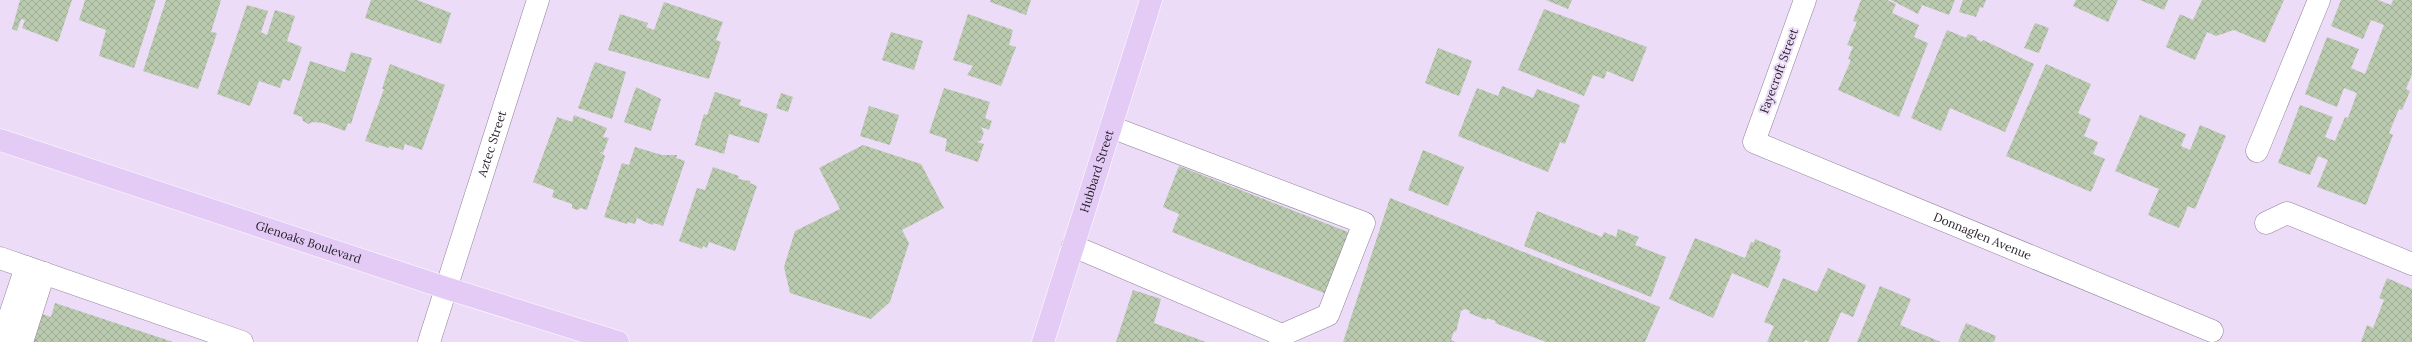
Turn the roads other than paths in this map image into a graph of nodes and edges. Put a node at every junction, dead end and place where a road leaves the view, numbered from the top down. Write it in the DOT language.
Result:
graph roads {
  1 [pos="538,0"];
  2 [pos="1151,0"];
  3 [pos="1805,0"];
  4 [pos="2319,0"];
  5 [pos="1111,126"];
  6 [pos="0,140"];
  7 [pos="1754,142"];
  8 [pos="2257,151"];
  9 [pos="2266,223"];
  10 [pos="1073,246"];
  11 [pos="0,258"];
  12 [pos="2412,264"];
  13 [pos="35,270"];
  14 [pos="446,288"];
  15 [pos="2212,331"];
  16 [pos="1281,339"];
  17 [pos="235,341"];
  18 [pos="1,342"];
  19 [pos="22,342"];
  20 [pos="429,342"];
  21 [pos="618,342"];
  22 [pos="1043,342"];
  1 -- 14 [label="street, Aztec Street"];
  2 -- 5 [label="main road, Hubbard Street"];
  3 -- 7 [label="street, Fayecroft Street"];
  4 -- 8 [label="street"];
  5 -- 10 [label="main road, Hubbard Street"];
  5 -- 16 [label="street"];
  6 -- 14 [label="main road, Glenoaks Boulevard"];
  7 -- 15 [label="street, Donnaglen Avenue"];
  9 -- 12 [label="street"];
  10 -- 16 [label="street"];
  10 -- 22 [label="main road, Hubbard Street"];
  11 -- 13 [label="street"];
  13 -- 17 [label="street"];
  13 -- 18 [label="street"];
  13 -- 19 [label="street"];
  14 -- 20 [label="street, Aztec Street"];
  14 -- 21 [label="main road, Glenoaks Boulevard"];
}
